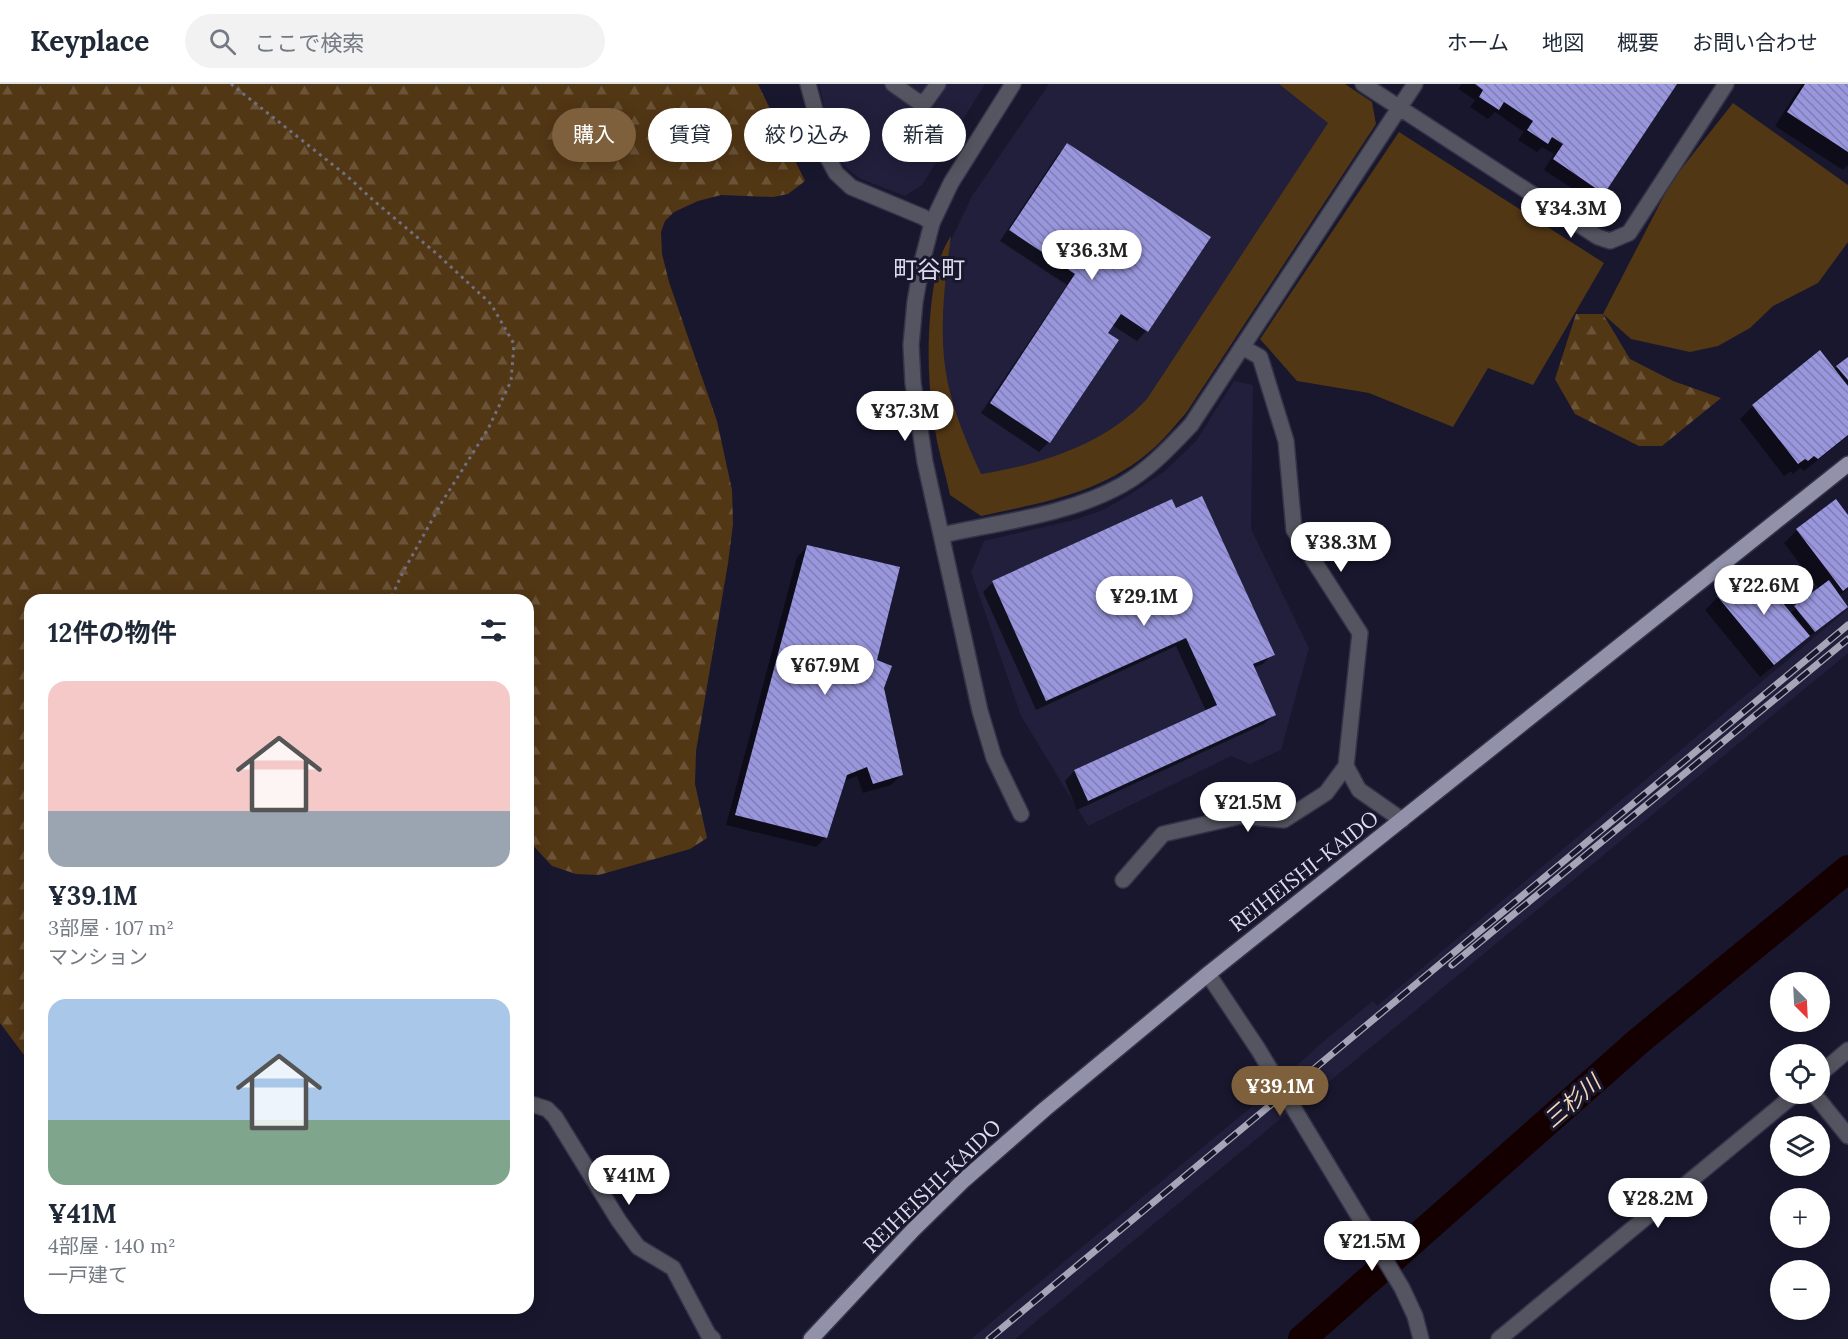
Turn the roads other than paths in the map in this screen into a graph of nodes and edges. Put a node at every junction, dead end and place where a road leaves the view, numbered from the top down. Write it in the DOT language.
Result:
graph roads {
  1 [pos="807,84"];
  2 [pos="893,84"];
  3 [pos="938,84"];
  4 [pos="1013,84"];
  5 [pos="1363,84"];
  6 [pos="1415,84"];
  7 [pos="1726,84"];
  8 [pos="1399,108"];
  9 [pos="932,223"];
  10 [pos="1242,347"];
  11 [pos="1848,464"];
  12 [pos="942,536"];
  13 [pos="1346,766"];
  14 [pos="1021,814"];
  15 [pos="1402,820"];
  16 [pos="1123,880"];
  17 [pos="1208,974"];
  18 [pos="1848,1050"];
  19 [pos="1830,1065"];
  20 [pos="1783,1104"];
  21 [pos="1822,1104"];
  22 [pos="534,1105"];
  23 [pos="1848,1136"];
  24 [pos="713,1339"];
  25 [pos="811,1339"];
  26 [pos="1421,1339"];
  27 [pos="1499,1339"];
  1 -- 9 [label="street"];
  2 -- 3 [label="street"];
  4 -- 9 [label="street"];
  5 -- 8 [label="street"];
  6 -- 8 [label="street"];
  7 -- 8 [label="street"];
  8 -- 10 [label="street"];
  9 -- 12 [label="street"];
  10 -- 12 [label="street"];
  10 -- 13 [label="street"];
  11 -- 15 [label="main road, REIHEISHI-KAIDO"];
  12 -- 14 [label="street"];
  13 -- 15 [label="street"];
  13 -- 16 [label="street"];
  15 -- 17 [label="main road, REIHEISHI-KAIDO"];
  17 -- 25 [label="main road, REIHEISHI-KAIDO"];
  17 -- 26 [label="street"];
  18 -- 19 [label="street"];
  20 -- 27 [label="street"];
  21 -- 23 [label="street"];
  22 -- 24 [label="street"];
}
